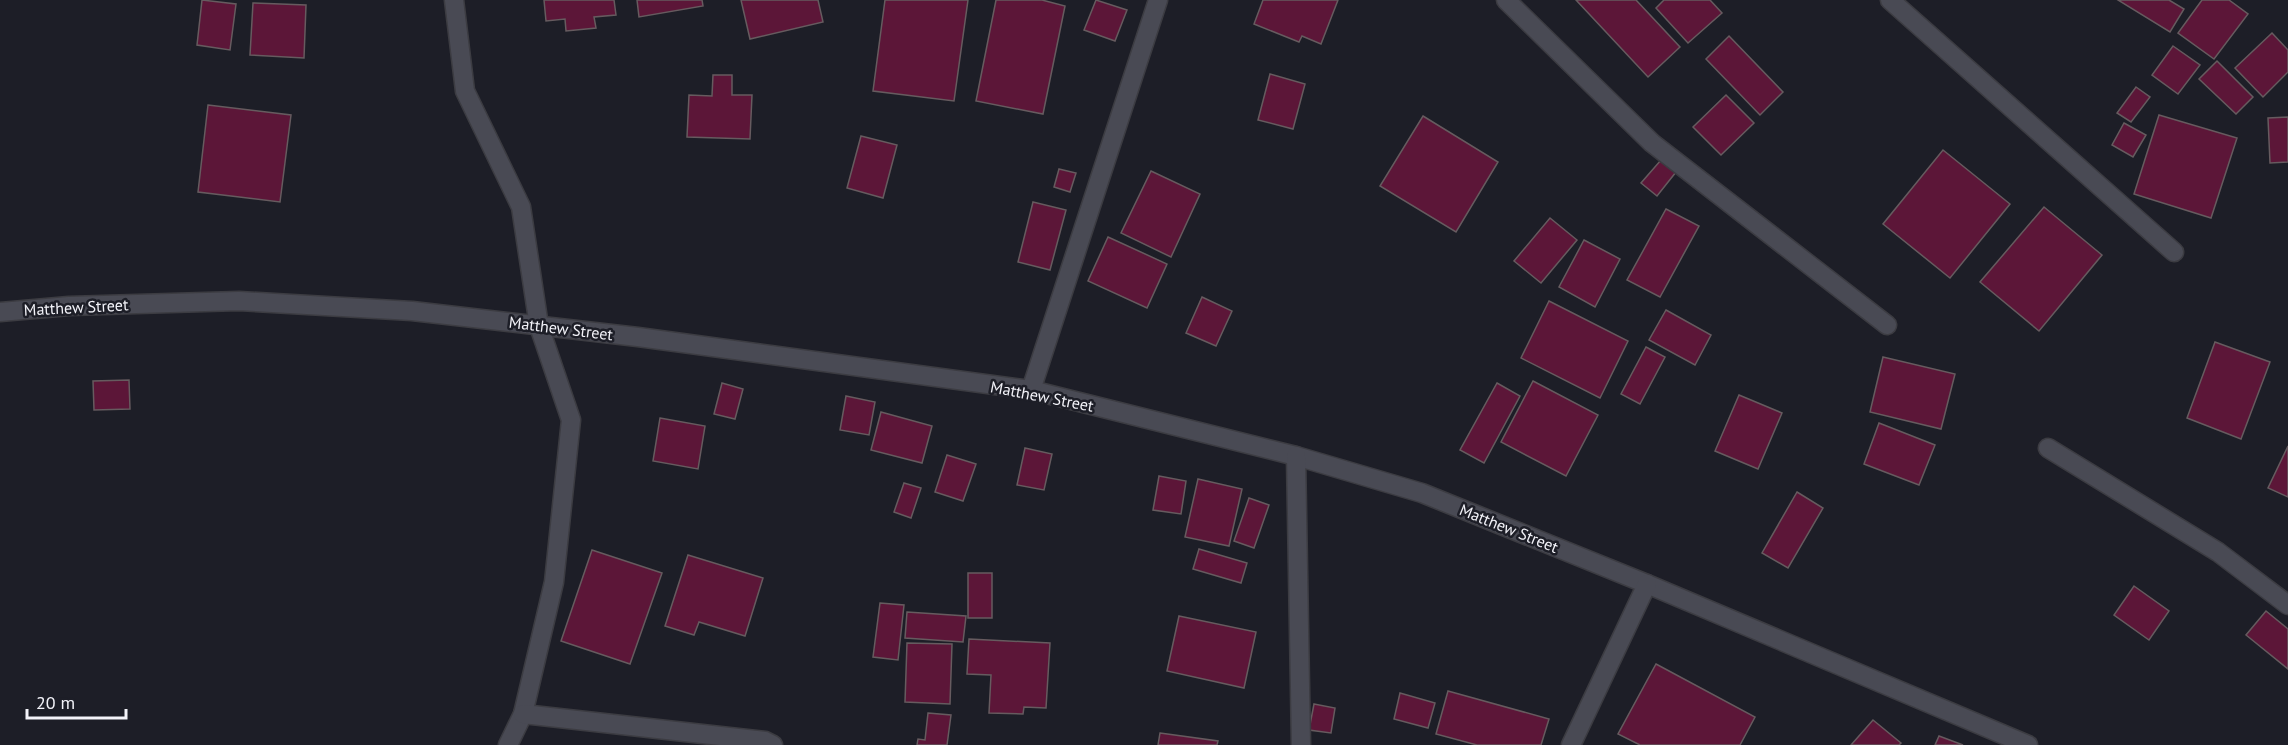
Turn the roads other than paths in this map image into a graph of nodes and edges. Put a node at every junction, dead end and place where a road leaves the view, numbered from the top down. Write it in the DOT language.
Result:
graph roads {
  1 [pos="454,0"];
  2 [pos="1506,0"];
  3 [pos="1890,0"];
  4 [pos="1151,1"];
  5 [pos="2174,252"];
  6 [pos="0,312"];
  7 [pos="1887,325"];
  8 [pos="539,326"];
  9 [pos="1031,390"];
  10 [pos="2049,448"];
  11 [pos="1296,456"];
  12 [pos="1647,584"];
  13 [pos="2288,605"];
  14 [pos="522,714"];
  15 [pos="508,745"];
  16 [pos="773,745"];
  17 [pos="1301,745"];
  18 [pos="1571,745"];
  19 [pos="2028,745"];
  1 -- 8 [label="street"];
  2 -- 7 [label="street"];
  3 -- 5 [label="street"];
  4 -- 9 [label="street"];
  6 -- 8 [label="street, Matthew Street"];
  8 -- 9 [label="street, Matthew Street"];
  8 -- 14 [label="street"];
  9 -- 11 [label="street, Matthew Street"];
  10 -- 13 [label="street"];
  11 -- 12 [label="street, Matthew Street"];
  11 -- 17 [label="street"];
  12 -- 18 [label="street"];
  12 -- 19 [label="street, Matthew Street"];
  14 -- 15 [label="street"];
  14 -- 16 [label="street"];
}
